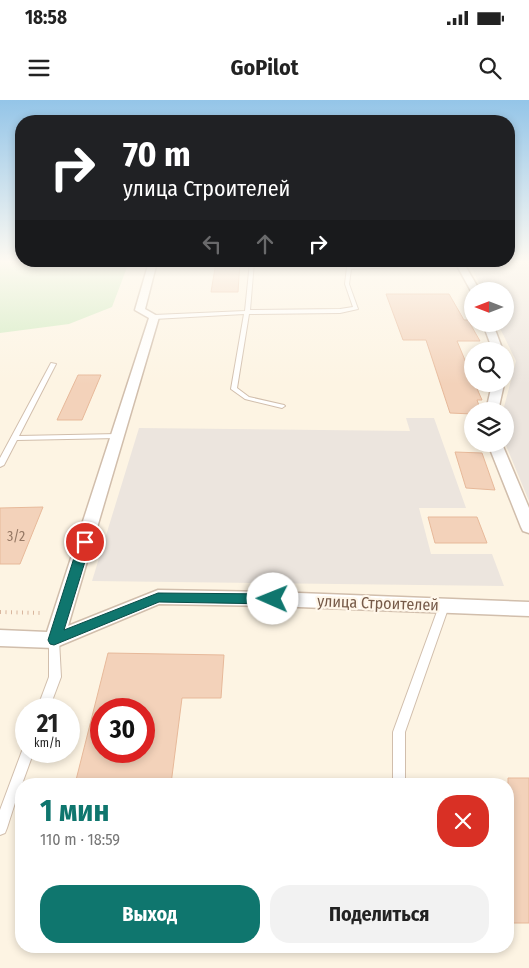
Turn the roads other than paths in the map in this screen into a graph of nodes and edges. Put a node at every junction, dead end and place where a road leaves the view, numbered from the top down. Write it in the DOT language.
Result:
graph roads {
  1 [pos="142,303"];
  2 [pos="248,303"];
  3 [pos="354,303"];
  4 [pos="247,312"];
  5 [pos="154,317"];
  6 [pos="53,364"];
  7 [pos="282,406"];
  8 [pos="118,436"];
  9 [pos="15,438"];
  10 [pos="498,452"];
  11 [pos="0,465"];
  12 [pos="529,527"];
  13 [pos="444,606"];
  14 [pos="529,609"];
  15 [pos="0,638"];
  16 [pos="54,640"];
  17 [pos="47,698"];
  18 [pos="24,763"];
  19 [pos="18,778"];
  20 [pos="399,778"];
  21 [pos="15,787"];
  22 [pos="0,828"];
  1 -- 5 [label="street"];
  2 -- 4 [label="lane"];
  3 -- 4 [label="lane"];
  4 -- 5 [label="lane"];
  4 -- 7 [label="lane"];
  5 -- 8 [label="street"];
  6 -- 9 [label="lane"];
  8 -- 9 [label="lane"];
  8 -- 16 [label="street"];
  9 -- 11 [label="lane"];
  10 -- 12 [label="street"];
  13 -- 14 [label="street, улица Строителей"];
  13 -- 16 [label="street, улица Строителей"];
  13 -- 20 [label="lane"];
  15 -- 16 [label="street, улица Строителей"];
  16 -- 17 [label="lane"];
  18 -- 19 [label="lane"];
  21 -- 22 [label="lane"];
}
